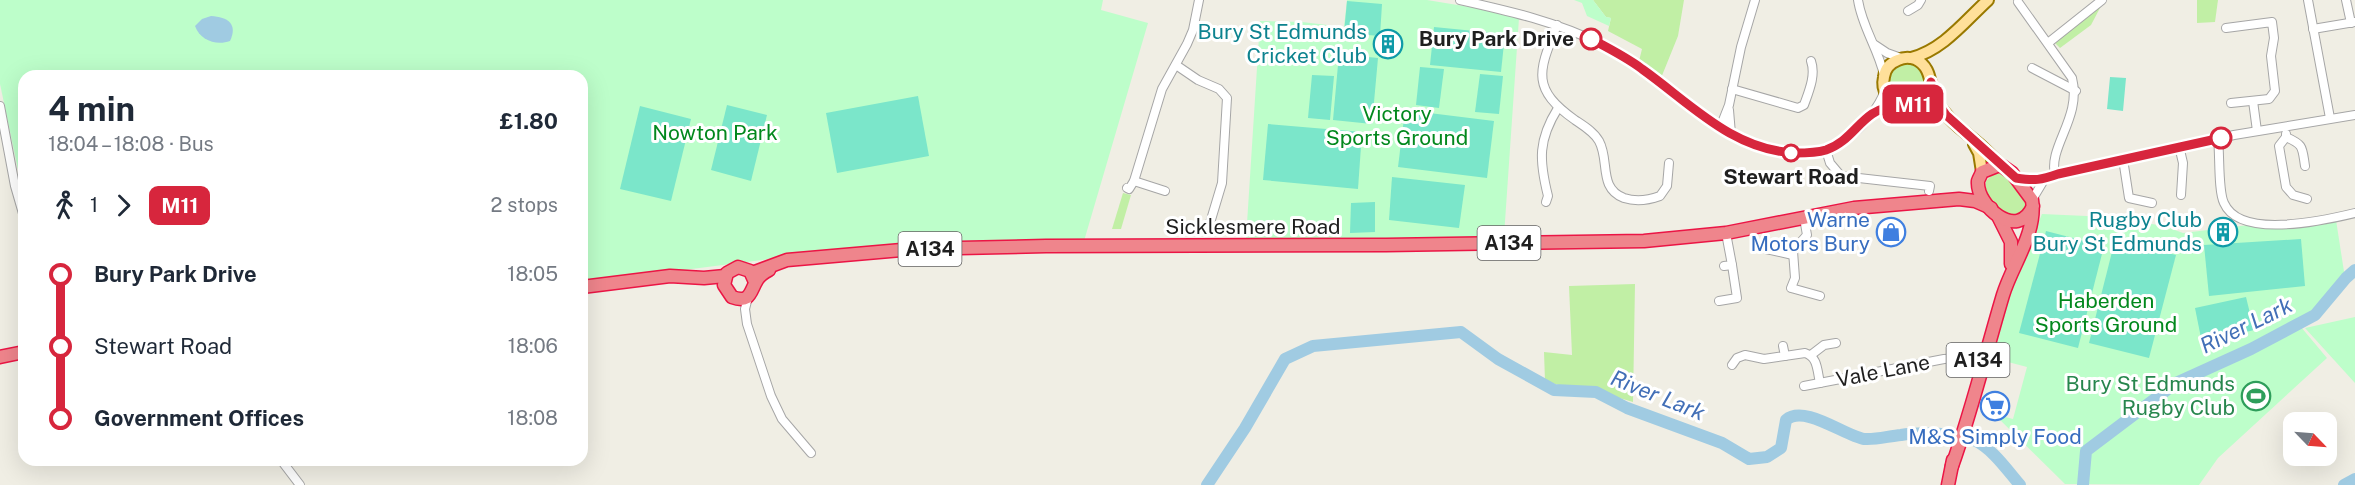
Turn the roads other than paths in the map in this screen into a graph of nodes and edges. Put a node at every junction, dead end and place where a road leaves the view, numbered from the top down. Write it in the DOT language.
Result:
graph roads {
  1 [pos="1199,0"];
  2 [pos="1460,0"];
  3 [pos="1479,0"];
  4 [pos="1755,0"];
  5 [pos="1858,0"];
  6 [pos="1921,0"];
  7 [pos="1988,0"];
  8 [pos="2102,0"];
  9 [pos="2308,0"];
  10 [pos="2346,0"];
  11 [pos="2018,2"];
  12 [pos="1487,5"];
  13 [pos="1908,11"];
  14 [pos="2353,22"];
  15 [pos="1557,25"];
  16 [pos="2226,28"];
  17 [pos="2313,29"];
  18 [pos="1944,41"];
  19 [pos="2048,43"];
  20 [pos="1874,44"];
  21 [pos="1906,58"];
  22 [pos="1811,61"];
  23 [pos="1176,65"];
  24 [pos="2032,68"];
  25 [pos="1884,75"];
  26 [pos="1930,77"];
  27 [pos="1732,89"];
  28 [pos="1885,90"];
  29 [pos="2076,91"];
  30 [pos="2253,101"];
  31 [pos="2231,103"];
  32 [pos="1914,104"];
  33 [pos="1729,105"];
  34 [pos="1902,105"];
  35 [pos="0,106"];
  36 [pos="1558,108"];
  37 [pos="1870,115"];
  38 [pos="1946,115"];
  39 [pos="2355,115"];
  40 [pos="2330,118"];
  41 [pos="2284,126"];
  42 [pos="1720,128"];
  43 [pos="2257,131"];
  44 [pos="1731,134"];
  45 [pos="2286,137"];
  46 [pos="1972,138"];
  47 [pos="2217,139"];
  48 [pos="2179,146"];
  49 [pos="1826,150"];
  50 [pos="2122,159"];
  51 [pos="2002,166"];
  52 [pos="2306,166"];
  53 [pos="1666,168"];
  54 [pos="2055,175"];
  55 [pos="1980,177"];
  56 [pos="2016,178"];
  57 [pos="2044,180"];
  58 [pos="1134,181"];
  59 [pos="1127,188"];
  60 [pos="1165,190"];
  61 [pos="1929,191"];
  62 [pos="2181,195"];
  63 [pos="18,196"];
  64 [pos="2307,199"];
  65 [pos="1546,202"];
  66 [pos="1918,202"];
  67 [pos="2033,203"];
  68 [pos="2152,203"];
  69 [pos="1994,211"];
  70 [pos="2355,213"];
  71 [pos="1804,218"];
  72 [pos="1213,221"];
  73 [pos="1726,233"];
  74 [pos="1766,249"];
  75 [pos="1793,255"];
  76 [pos="754,277"];
  77 [pos="2008,280"];
  78 [pos="724,281"];
  79 [pos="588,286"];
  80 [pos="1820,296"];
  81 [pos="2003,296"];
  82 [pos="1719,301"];
  83 [pos="744,302"];
  84 [pos="1836,343"];
  85 [pos="1783,346"];
  86 [pos="1981,352"];
  87 [pos="18,353"];
  88 [pos="1811,355"];
  89 [pos="1785,356"];
  90 [pos="0,357"];
  91 [pos="1961,358"];
  92 [pos="1732,365"];
  93 [pos="1975,372"];
  94 [pos="1820,383"];
  95 [pos="1804,386"];
  96 [pos="1962,427"];
  97 [pos="811,453"];
  98 [pos="286,466"];
  99 [pos="300,485"];
  100 [pos="1948,485"];
  1 -- 23 [label="street"];
  2 -- 12 [label="street"];
  3 -- 12 [label="street"];
  4 -- 27 [label="street"];
  5 -- 20 [label="street"];
  6 -- 13 [label="street"];
  7 -- 18 [label="main road"];
  8 -- 19 [label="street"];
  9 -- 17 [label="street"];
  10 -- 14 [label="street"];
  11 -- 19 [label="street"];
  12 -- 15 [label="street"];
  14 -- 17 [label="street"];
  15 -- 36 [label="street"];
  15 -- 42 [label="street"];
  16 -- 30 [label="street"];
  17 -- 40 [label="street"];
  18 -- 21 [label="main road"];
  18 -- 26 [label="main road"];
  19 -- 29 [label="street"];
  20 -- 21 [label="street"];
  20 -- 25 [label="street"];
  21 -- 25 [label="main road"];
  21 -- 26 [label="main road"];
  22 -- 27 [label="street"];
  23 -- 58 [label="street"];
  23 -- 72 [label="street"];
  24 -- 29 [label="street"];
  25 -- 28 [label="main road"];
  26 -- 32 [label="main road"];
  26 -- 38 [label="main road"];
  27 -- 33 [label="street"];
  28 -- 34 [label="main road"];
  28 -- 37 [label="street"];
  29 -- 54 [label="street"];
  30 -- 31 [label="street"];
  30 -- 43 [label="street"];
  32 -- 34 [label="main road"];
  32 -- 38 [label="main road"];
  33 -- 42 [label="street"];
  33 -- 44 [label="street"];
  34 -- 37 [label="street"];
  35 -- 63 [label="street"];
  36 -- 53 [label="street"];
  36 -- 65 [label="street"];
  37 -- 49 [label="street"];
  38 -- 46 [label="main road"];
  39 -- 40 [label="street"];
  40 -- 41 [label="street"];
  41 -- 43 [label="street"];
  41 -- 45 [label="street"];
  42 -- 44 [label="street"];
  43 -- 47 [label="street"];
  44 -- 49 [label="street"];
  45 -- 52 [label="street"];
  45 -- 64 [label="street"];
  46 -- 51 [label="main road"];
  46 -- 55 [label="main road"];
  47 -- 48 [label="street"];
  47 -- 70 [label="street"];
  48 -- 50 [label="street"];
  48 -- 62 [label="street"];
  49 -- 61 [label="street"];
  50 -- 54 [label="street"];
  50 -- 68 [label="street"];
  51 -- 55 [label="highway"];
  51 -- 56 [label="highway"];
  54 -- 57 [label="street"];
  55 -- 66 [label="highway, Sicklesmere Road / A134"];
  55 -- 69 [label="highway"];
  56 -- 57 [label="street"];
  56 -- 67 [label="highway"];
  57 -- 67 [label="street"];
  58 -- 59 [label="street"];
  58 -- 60 [label="street"];
  66 -- 69 [label="highway, Sicklesmere Road / A134"];
  66 -- 71 [label="highway, Sicklesmere Road / A134"];
  67 -- 69 [label="highway"];
  67 -- 77 [label="highway, A134"];
  69 -- 77 [label="highway, A134"];
  71 -- 73 [label="highway, Sicklesmere Road / A134"];
  71 -- 75 [label="street"];
  73 -- 76 [label="highway, Sicklesmere Road / A134"];
  73 -- 82 [label="street"];
  74 -- 75 [label="street"];
  75 -- 80 [label="street"];
  76 -- 78 [label="highway, Sicklesmere Road / A134"];
  76 -- 83 [label="highway"];
  77 -- 81 [label="highway, A134"];
  78 -- 79 [label="highway, Sicklesmere Road / A134"];
  78 -- 83 [label="highway"];
  81 -- 86 [label="highway, A134"];
  81 -- 96 [label="highway, A134"];
  83 -- 97 [label="street"];
  84 -- 88 [label="street"];
  85 -- 89 [label="street"];
  86 -- 91 [label="street, Vale Lane"];
  86 -- 93 [label="highway, A134"];
  87 -- 90 [label="highway"];
  88 -- 89 [label="street"];
  88 -- 94 [label="street"];
  89 -- 92 [label="street"];
  91 -- 93 [label="street"];
  91 -- 94 [label="street, Vale Lane"];
  93 -- 96 [label="highway, A134"];
  94 -- 95 [label="street, Vale Lane"];
  96 -- 100 [label="highway, A134"];
  98 -- 99 [label="street"];
}
